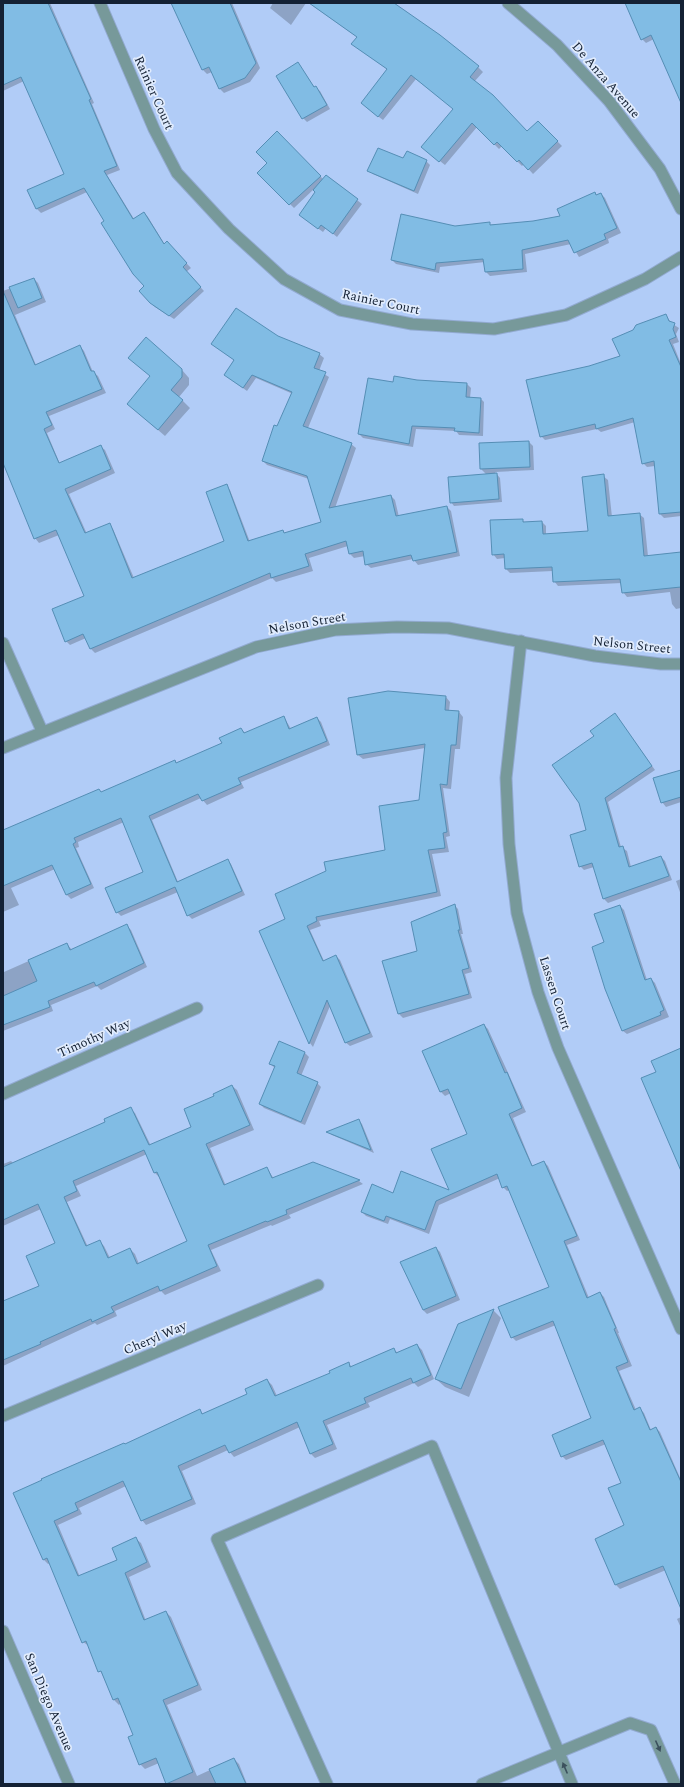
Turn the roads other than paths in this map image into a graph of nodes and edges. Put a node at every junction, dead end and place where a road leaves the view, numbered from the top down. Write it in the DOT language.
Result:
graph roads {
  1 [pos="100,3"];
  2 [pos="508,3"];
  3 [pos="681,209"];
  4 [pos="681,257"];
  5 [pos="521,641"];
  6 [pos="3,643"];
  7 [pos="681,664"];
  8 [pos="42,731"];
  9 [pos="3,748"];
  10 [pos="197,1008"];
  11 [pos="3,1094"];
  12 [pos="318,1285"];
  13 [pos="681,1329"];
  14 [pos="3,1416"];
  15 [pos="3,1631"];
  16 [pos="558,1752"];
  17 [pos="69,1784"];
  18 [pos="327,1784"];
  19 [pos="482,1784"];
  20 [pos="572,1784"];
  21 [pos="675,1784"];
  1 -- 4 [label="street, Rainier Court"];
  2 -- 3 [label="street, De Anza Avenue"];
  5 -- 7 [label="street, Nelson Street"];
  5 -- 8 [label="street, Nelson Street"];
  5 -- 13 [label="street, Lassen Court"];
  6 -- 8 [label="street"];
  8 -- 9 [label="street, Nelson Street"];
  10 -- 11 [label="street, Timothy Way"];
  12 -- 14 [label="street, Cheryl Way"];
  15 -- 17 [label="street, San Diego Avenue"];
  16 -- 18 [label="street"];
  16 -- 19 [label="street"];
  20 -- 16 [label="street, one-way"];
  16 -- 21 [label="street, one-way"];
}
